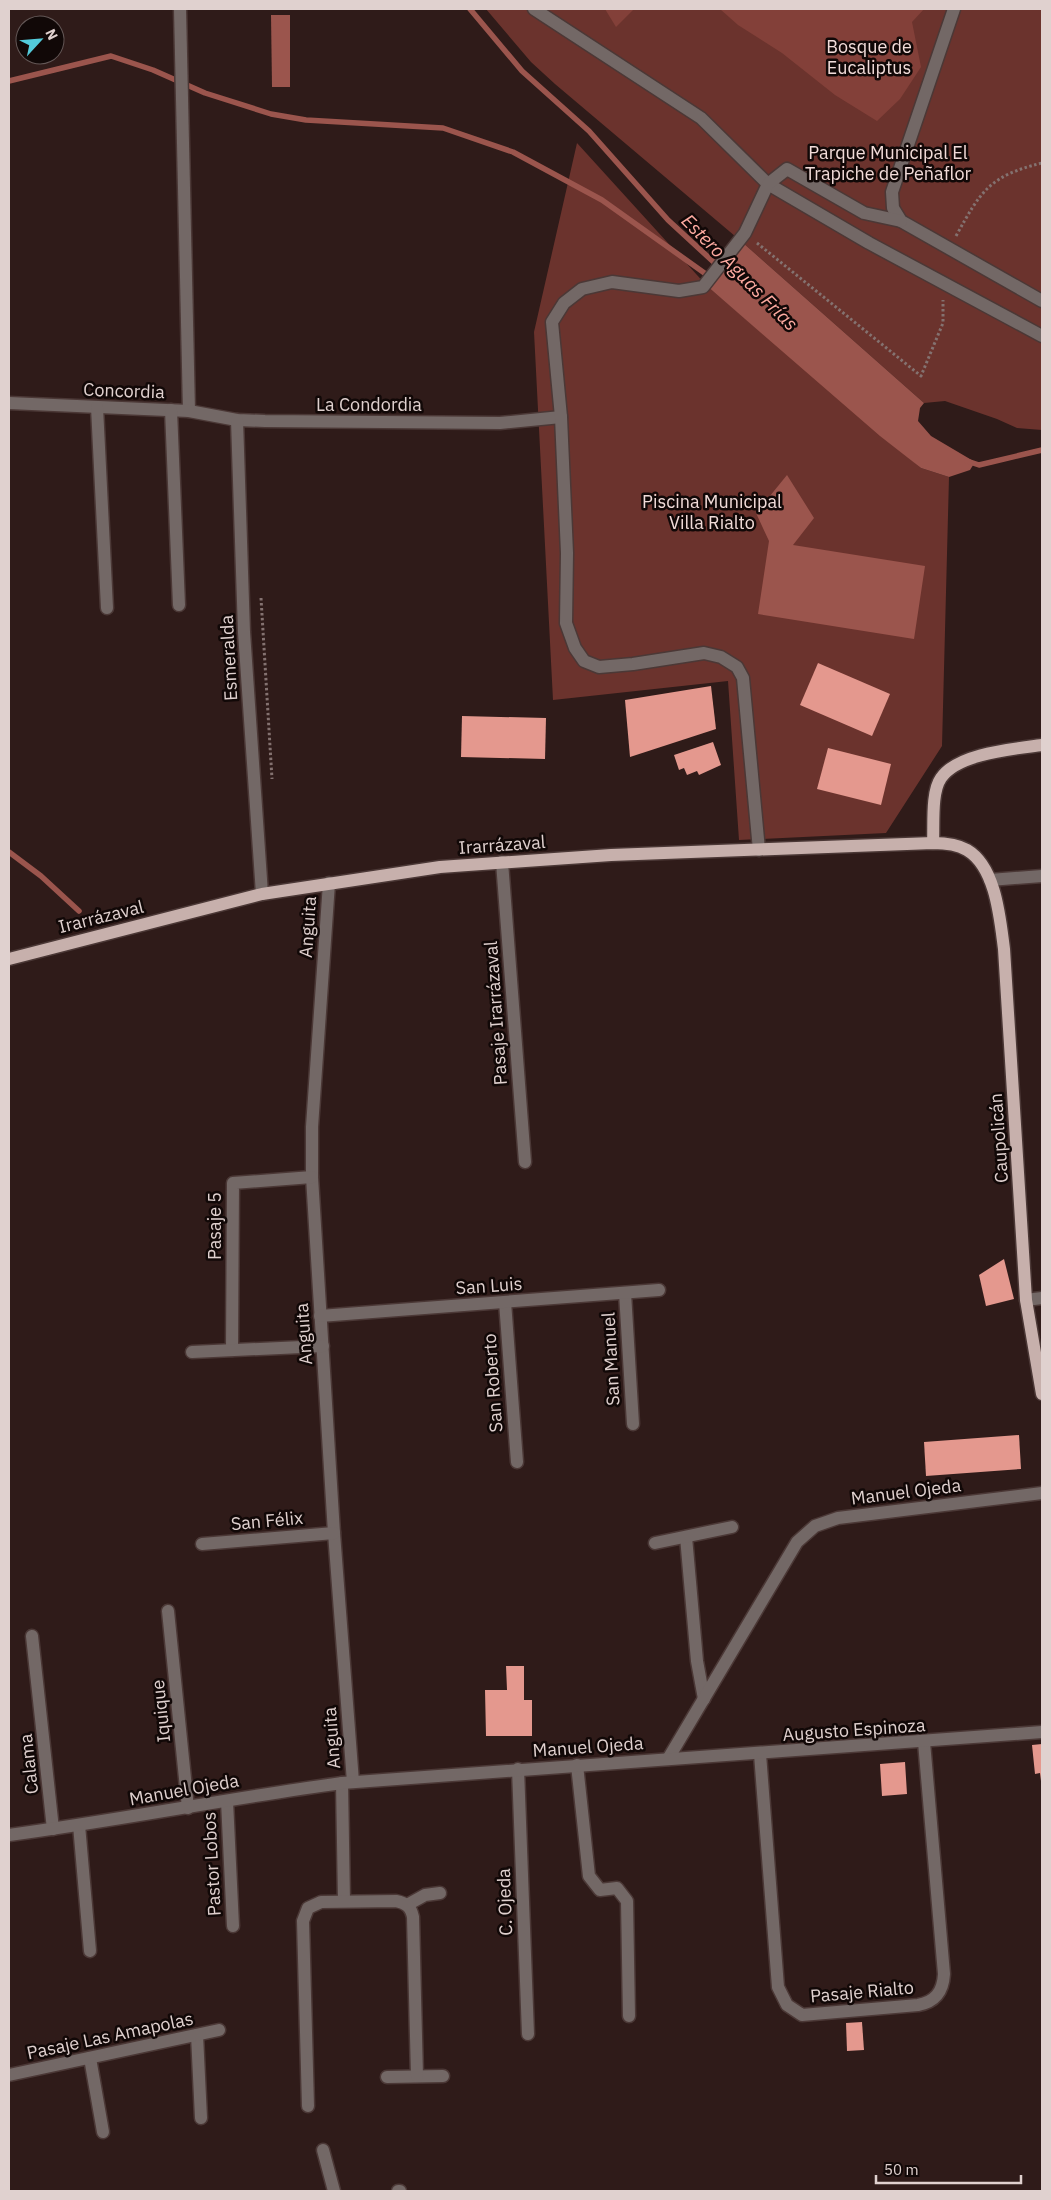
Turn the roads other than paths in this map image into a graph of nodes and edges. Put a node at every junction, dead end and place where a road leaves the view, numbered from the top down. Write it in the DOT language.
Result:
graph roads {
  1 [pos="180,9"];
  2 [pos="534,9"];
  3 [pos="954,9"];
  4 [pos="768,184"];
  5 [pos="901,221"];
  6 [pos="1042,301"];
  7 [pos="1042,336"];
  8 [pos="9,403"];
  9 [pos="97,407"];
  10 [pos="171,410"];
  11 [pos="189,411"];
  12 [pos="561,417"];
  13 [pos="237,420"];
  14 [pos="179,605"];
  15 [pos="107,608"];
  16 [pos="1042,745"];
  17 [pos="933,843"];
  18 [pos="759,850"];
  19 [pos="502,862"];
  20 [pos="1042,876"];
  21 [pos="990,880"];
  22 [pos="329,883"];
  23 [pos="262,894"];
  24 [pos="9,959"];
  25 [pos="525,1162"];
  26 [pos="312,1177"];
  27 [pos="660,1290"];
  28 [pos="625,1292"];
  29 [pos="1042,1298"];
  30 [pos="1026,1300"];
  31 [pos="505,1302"];
  32 [pos="320,1316"];
  33 [pos="323,1346"];
  34 [pos="232,1350"];
  35 [pos="192,1352"];
  36 [pos="1042,1394"];
  37 [pos="633,1424"];
  38 [pos="516,1462"];
  39 [pos="1042,1494"];
  40 [pos="732,1527"];
  41 [pos="334,1533"];
  42 [pos="686,1537"];
  43 [pos="655,1543"];
  44 [pos="202,1544"];
  45 [pos="168,1611"];
  46 [pos="32,1636"];
  47 [pos="704,1699"];
  48 [pos="1042,1732"];
  49 [pos="924,1742"];
  50 [pos="760,1754"];
  51 [pos="668,1759"];
  52 [pos="578,1765"];
  53 [pos="518,1769"];
  54 [pos="348,1783"];
  55 [pos="227,1801"];
  56 [pos="188,1808"];
  57 [pos="79,1826"];
  58 [pos="53,1829"];
  59 [pos="9,1835"];
  60 [pos="440,1893"];
  61 [pos="344,1901"];
  62 [pos="407,1905"];
  63 [pos="233,1926"];
  64 [pos="90,1950"];
  65 [pos="629,2016"];
  66 [pos="219,2030"];
  67 [pos="528,2034"];
  68 [pos="196,2035"];
  69 [pos="90,2058"];
  70 [pos="9,2075"];
  71 [pos="417,2076"];
  72 [pos="443,2076"];
  73 [pos="387,2077"];
  74 [pos="308,2106"];
  75 [pos="201,2118"];
  76 [pos="103,2132"];
  77 [pos="323,2150"];
  78 [pos="334,2191"];
  1 -- 11 [label="street"];
  2 -- 4 [label="street"];
  3 -- 5 [label="street"];
  4 -- 5 [label="street"];
  4 -- 7 [label="street"];
  4 -- 12 [label="street"];
  5 -- 6 [label="street"];
  8 -- 9 [label="street, Concordia"];
  9 -- 10 [label="street, Concordia"];
  9 -- 15 [label="street"];
  10 -- 11 [label="street, Concordia"];
  10 -- 14 [label="street"];
  11 -- 13 [label="street, Concordia"];
  12 -- 13 [label="street, La Condordia"];
  12 -- 18 [label="street"];
  13 -- 23 [label="street, Esmeralda"];
  16 -- 17 [label="main road"];
  17 -- 18 [label="main road, Irarrázaval"];
  17 -- 21 [label="main road, Irarrázaval"];
  18 -- 19 [label="main road, Irarrázaval"];
  19 -- 22 [label="main road, Irarrázaval"];
  19 -- 25 [label="street, Pasaje Irarrázaval"];
  20 -- 21 [label="street"];
  21 -- 30 [label="main road, Caupolicán"];
  22 -- 23 [label="main road, Irarrázaval"];
  22 -- 26 [label="street, Anguita"];
  23 -- 24 [label="main road, Irarrázaval"];
  26 -- 32 [label="street, Anguita"];
  26 -- 34 [label="street, Pasaje 5"];
  27 -- 28 [label="street, San Luis"];
  28 -- 31 [label="street, San Luis"];
  28 -- 37 [label="street, San Manuel"];
  29 -- 30 [label="street"];
  30 -- 36 [label="main road, Caupolicán"];
  31 -- 32 [label="street, San Luis"];
  31 -- 38 [label="street, San Roberto"];
  32 -- 33 [label="street, Anguita"];
  33 -- 34 [label="street"];
  33 -- 41 [label="street, Anguita"];
  34 -- 35 [label="street"];
  39 -- 47 [label="street, Manuel Ojeda"];
  40 -- 42 [label="street"];
  41 -- 44 [label="street, San Félix"];
  41 -- 54 [label="street, Anguita"];
  42 -- 43 [label="street"];
  42 -- 47 [label="street"];
  45 -- 56 [label="street, Iquique"];
  46 -- 58 [label="street, Calama"];
  47 -- 51 [label="street, Manuel Ojeda"];
  48 -- 49 [label="street, Augusto Espinoza"];
  49 -- 50 [label="street, Augusto Espinoza"];
  49 -- 50 [label="street, Pasaje Rialto"];
  50 -- 51 [label="street, Augusto Espinoza"];
  51 -- 52 [label="street, Manuel Ojeda"];
  52 -- 53 [label="street, Manuel Ojeda"];
  52 -- 65 [label="street"];
  53 -- 54 [label="street, Manuel Ojeda"];
  53 -- 67 [label="street, C. Ojeda"];
  54 -- 55 [label="street, Manuel Ojeda"];
  54 -- 61 [label="street, Anguita"];
  55 -- 56 [label="street, Manuel Ojeda"];
  55 -- 63 [label="street, Pastor Lobos"];
  56 -- 57 [label="street, Manuel Ojeda"];
  57 -- 58 [label="street, Manuel Ojeda"];
  57 -- 64 [label="street"];
  58 -- 59 [label="street, Manuel Ojeda"];
  60 -- 62 [label="street"];
  61 -- 62 [label="street"];
  61 -- 74 [label="street"];
  62 -- 71 [label="street"];
  66 -- 68 [label="street, Pasaje Las Amapolas"];
  68 -- 69 [label="street, Pasaje Las Amapolas"];
  68 -- 75 [label="street"];
  69 -- 70 [label="street, Pasaje Las Amapolas"];
  69 -- 76 [label="street"];
  71 -- 72 [label="street"];
  71 -- 73 [label="street"];
  77 -- 78 [label="street"];
}
